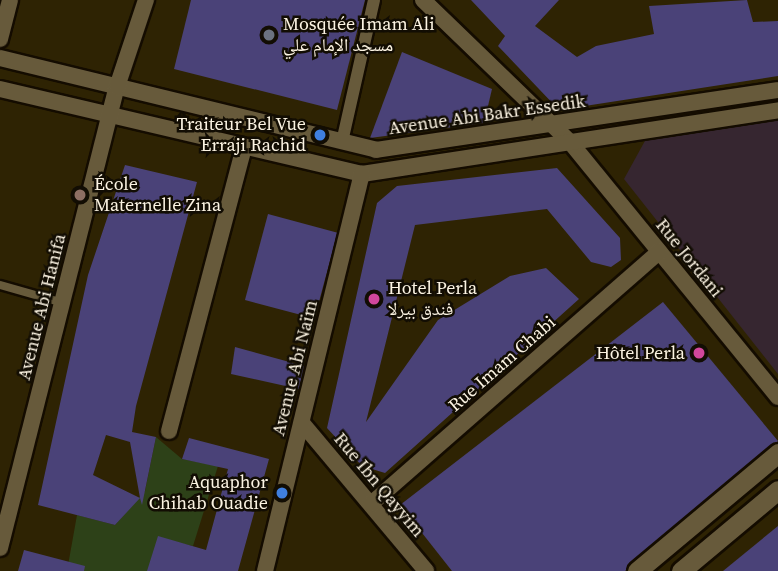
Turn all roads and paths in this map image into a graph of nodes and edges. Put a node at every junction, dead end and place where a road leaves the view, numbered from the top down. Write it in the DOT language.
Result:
graph roads {
  1 [pos="10,0"];
  2 [pos="146,0"];
  3 [pos="374,0"];
  4 [pos="423,0"];
  5 [pos="0,39"];
  6 [pos="0,58"];
  7 [pos="117,87"];
  8 [pos="0,89"];
  9 [pos="778,90"];
  10 [pos="778,110"];
  11 [pos="110,117"];
  12 [pos="552,124"];
  13 [pos="342,142"];
  14 [pos="570,142"];
  15 [pos="243,150"];
  16 [pos="362,174"];
  17 [pos="659,252"];
  18 [pos="0,285"];
  19 [pos="63,303"];
  20 [pos="778,397"];
  21 [pos="302,424"];
  22 [pos="169,431"];
  23 [pos="778,453"];
  24 [pos="778,490"];
  25 [pos="371,504"];
  26 [pos="0,548"];
  27 [pos="265,571"];
  28 [pos="426,571"];
  29 [pos="637,571"];
  30 [pos="681,571"];
  1 -- 5 [label="street"];
  2 -- 7 [label="street"];
  3 -- 13 [label="street"];
  4 -- 12 [label="street, Rue Jordani"];
  6 -- 7 [label="street, Avenue Abi Bakr Essedik"];
  7 -- 11 [label="street, Avenue Abi Hanifa"];
  7 -- 13 [label="street, Avenue Abi Bakr Essedik"];
  8 -- 11 [label="street"];
  9 -- 12 [label="street, Avenue Abi Bakr Essedik"];
  10 -- 14 [label="street"];
  11 -- 15 [label="street"];
  11 -- 19 [label="street, Avenue Abi Hanifa"];
  12 -- 13 [label="street, Avenue Abi Bakr Essedik"];
  12 -- 14 [label="street, Rue Jordani"];
  14 -- 16 [label="street"];
  14 -- 17 [label="street, Rue Jordani"];
  15 -- 16 [label="street"];
  15 -- 22 [label="street"];
  16 -- 21 [label="street, Avenue Abi Naïm"];
  17 -- 20 [label="street, Rue Jordani"];
  17 -- 25 [label="street, Rue Imam Chabi"];
  18 -- 19 [label="lane"];
  19 -- 26 [label="street, Avenue Abi Hanifa"];
  21 -- 25 [label="street, Rue Ibn Qayyim"];
  21 -- 27 [label="street, Avenue Abi Naïm"];
  23 -- 29 [label="street"];
  24 -- 30 [label="street"];
  25 -- 28 [label="street, Rue Ibn Qayyim"];
}
